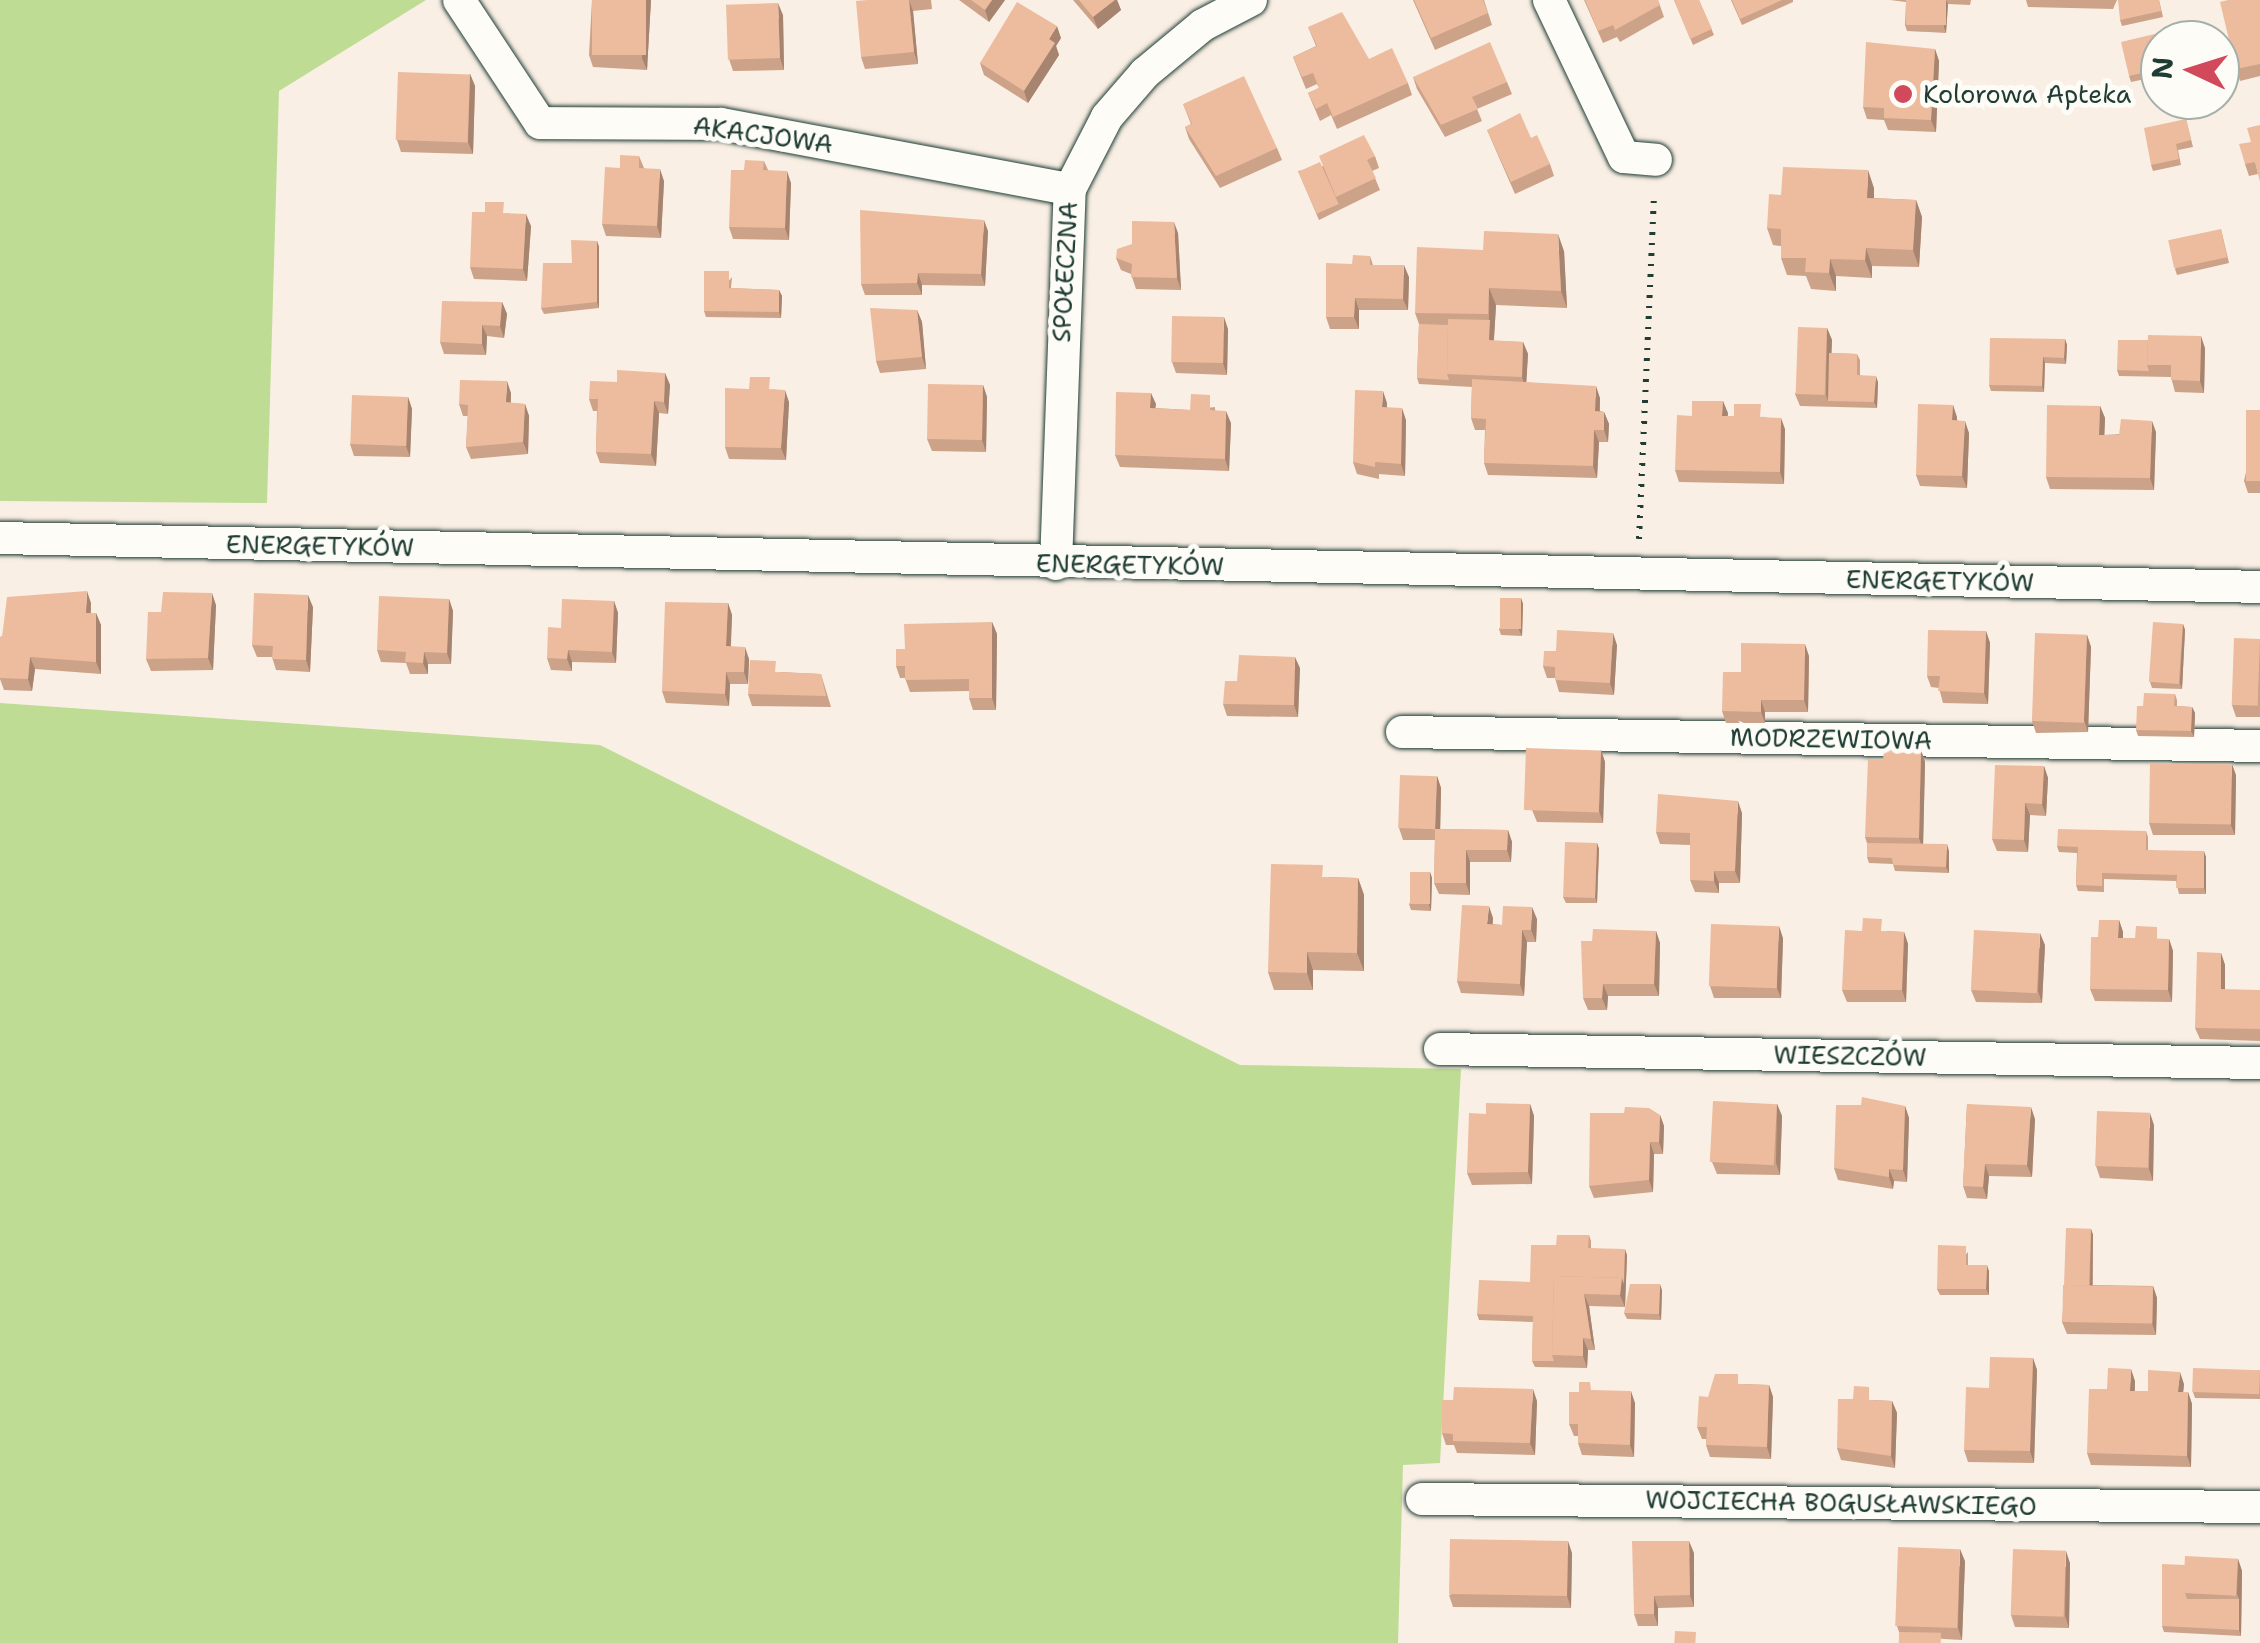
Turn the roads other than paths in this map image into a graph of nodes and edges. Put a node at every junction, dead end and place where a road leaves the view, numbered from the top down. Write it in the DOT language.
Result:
graph roads {
  1 [pos="459,0"];
  2 [pos="1549,0"];
  3 [pos="1248,1"];
  4 [pos="1656,160"];
  5 [pos="1070,189"];
  6 [pos="0,538"];
  7 [pos="1056,564"];
  8 [pos="2260,588"];
  9 [pos="1402,732"];
  10 [pos="2260,746"];
  11 [pos="1440,1048"];
  12 [pos="2260,1063"];
  13 [pos="1422,1499"];
  14 [pos="2260,1508"];
  1 -- 5 [label="street, AKACJOWA"];
  2 -- 4 [label="street"];
  3 -- 5 [label="street, SPOŁECZNA"];
  5 -- 7 [label="street, SPOŁECZNA"];
  6 -- 7 [label="street, ENERGETYKÓW"];
  7 -- 8 [label="street, ENERGETYKÓW"];
  9 -- 10 [label="street, MODRZEWIOWA"];
  11 -- 12 [label="street, WIESZCZÓW"];
  13 -- 14 [label="street, WOJCIECHA BOGUSŁAWSKIEGO"];
}
